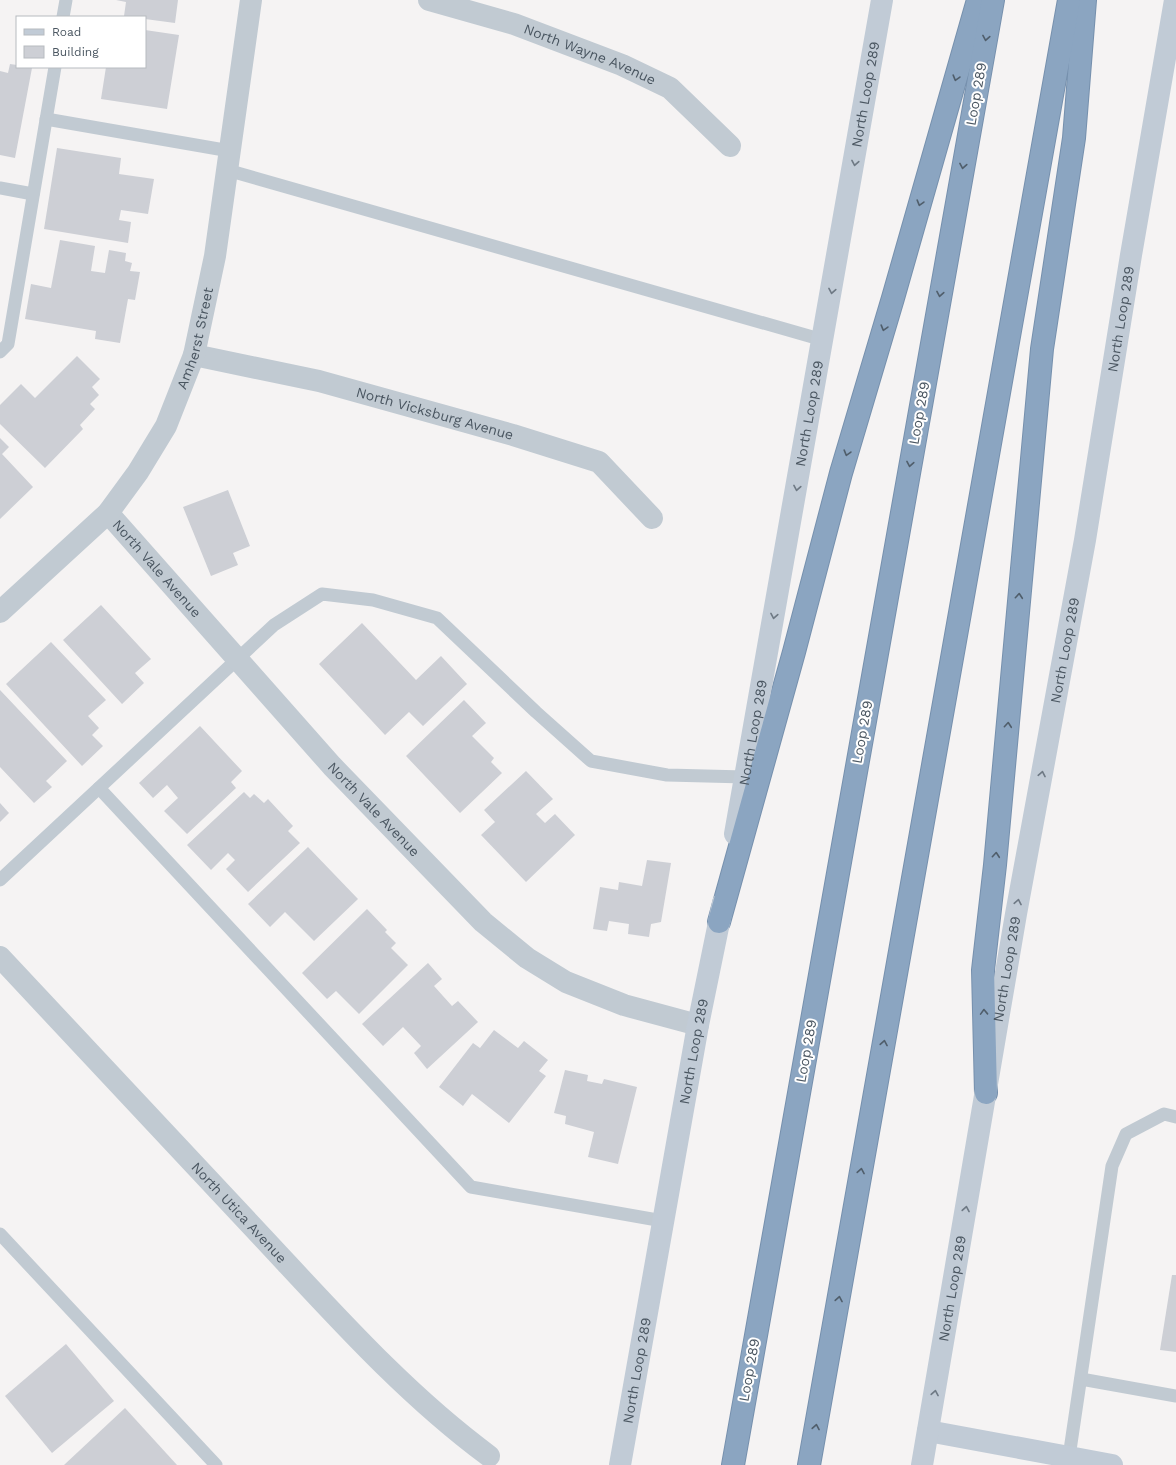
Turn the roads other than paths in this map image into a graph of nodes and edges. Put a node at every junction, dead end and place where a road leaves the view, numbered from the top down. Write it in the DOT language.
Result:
graph roads {
  1 [pos="66,0"];
  2 [pos="251,0"];
  3 [pos="429,0"];
  4 [pos="882,0"];
  5 [pos="978,0"];
  6 [pos="993,0"];
  7 [pos="1069,0"];
  8 [pos="1085,0"];
  9 [pos="1175,0"];
  10 [pos="63,16"];
  11 [pos="55,68"];
  12 [pos="46,119"];
  13 [pos="730,146"];
  14 [pos="229,160"];
  15 [pos="0,188"];
  16 [pos="33,194"];
  17 [pos="823,340"];
  18 [pos="0,352"];
  19 [pos="194,355"];
  20 [pos="108,513"];
  21 [pos="652,518"];
  22 [pos="0,612"];
  23 [pos="238,660"];
  24 [pos="745,777"];
  25 [pos="99,788"];
  26 [pos="0,880"];
  27 [pos="719,922"];
  28 [pos="3,967"];
  29 [pos="698,1025"];
  30 [pos="986,1093"];
  31 [pos="1176,1117"];
  32 [pos="663,1220"];
  33 [pos="0,1234"];
  34 [pos="1080,1379"];
  35 [pos="1176,1396"];
  36 [pos="928,1431"];
  37 [pos="489,1456"];
  38 [pos="1069,1457"];
  39 [pos="216,1465"];
  40 [pos="620,1465"];
  41 [pos="733,1465"];
  42 [pos="809,1465"];
  43 [pos="922,1465"];
  44 [pos="1112,1465"];
  1 -- 10 [label="lane"];
  2 -- 14 [label="street, Amherst Street"];
  3 -- 13 [label="street, North Wayne Avenue"];
  4 -- 17 [label="main road, North Loop 289, one-way"];
  5 -- 27 [label="highway, one-way"];
  6 -- 41 [label="highway, Loop 289, one-way"];
  42 -- 7 [label="highway, one-way"];
  30 -- 8 [label="highway, one-way"];
  30 -- 9 [label="main road, North Loop 289, one-way"];
  11 -- 12 [label="lane"];
  12 -- 14 [label="lane"];
  12 -- 16 [label="lane"];
  14 -- 17 [label="lane"];
  14 -- 19 [label="street, Amherst Street"];
  15 -- 16 [label="lane"];
  16 -- 18 [label="lane"];
  17 -- 24 [label="main road, North Loop 289, one-way"];
  19 -- 20 [label="street, Amherst Street"];
  19 -- 21 [label="street, North Vicksburg Avenue"];
  20 -- 22 [label="street, Amherst Street"];
  20 -- 23 [label="street, North Vale Avenue"];
  23 -- 24 [label="lane"];
  23 -- 25 [label="lane"];
  23 -- 29 [label="street, North Vale Avenue"];
  24 -- 27 [label="main road, North Loop 289"];
  25 -- 26 [label="lane"];
  25 -- 32 [label="lane"];
  27 -- 29 [label="main road, North Loop 289"];
  28 -- 37 [label="street, North Utica Avenue"];
  29 -- 32 [label="main road, North Loop 289"];
  36 -- 30 [label="main road, North Loop 289, one-way"];
  31 -- 34 [label="lane"];
  32 -- 40 [label="main road, North Loop 289"];
  33 -- 39 [label="lane"];
  34 -- 35 [label="lane"];
  34 -- 38 [label="lane"];
  36 -- 38 [label="main road"];
  36 -- 43 [label="main road, North Loop 289"];
  38 -- 44 [label="main road"];
}
